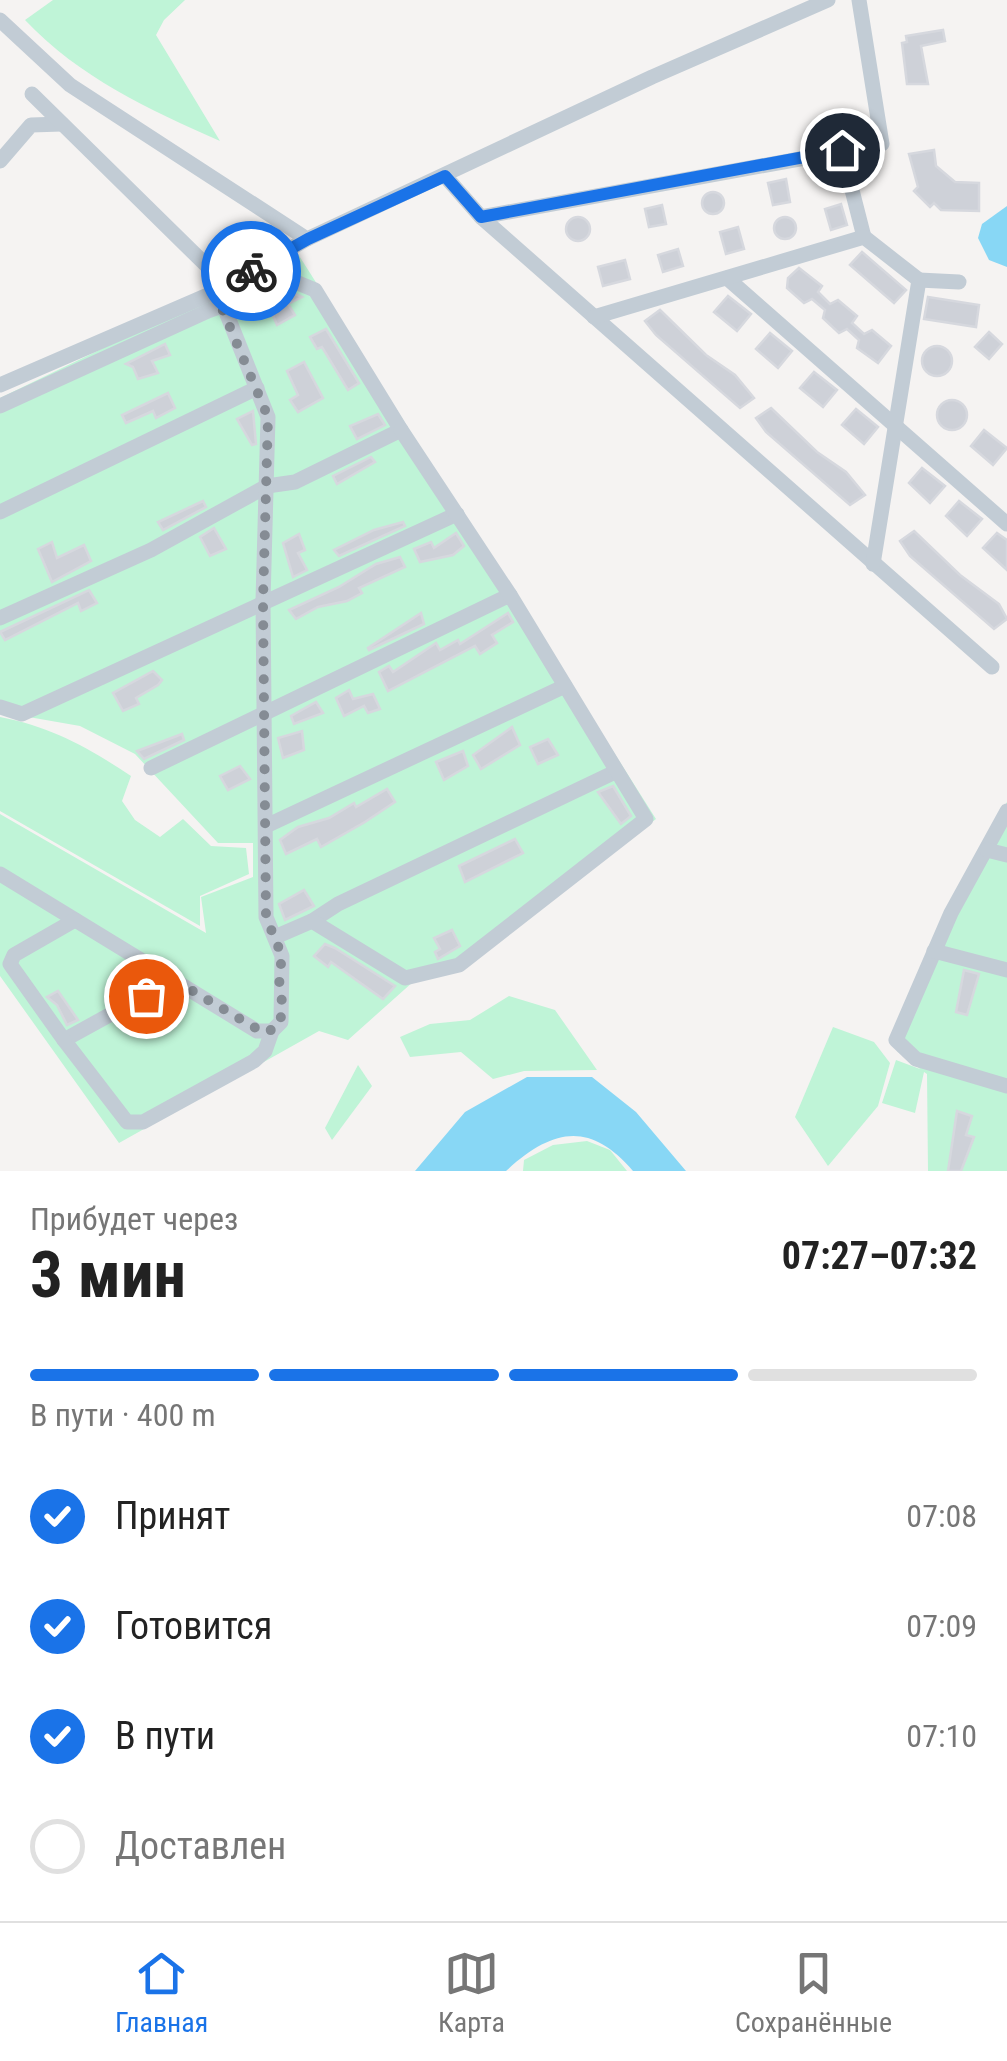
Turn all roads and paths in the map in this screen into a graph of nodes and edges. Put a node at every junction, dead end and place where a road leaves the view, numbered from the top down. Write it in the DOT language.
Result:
graph roads {
  1 [pos="828,0"];
  2 [pos="859,0"];
  3 [pos="0,20"];
  4 [pos="32,94"];
  5 [pos="62,124"];
  6 [pos="842,150"];
  7 [pos="0,161"];
  8 [pos="445,176"];
  9 [pos="481,217"];
  10 [pos="864,237"];
  11 [pos="308,239"];
  12 [pos="727,278"];
  13 [pos="919,280"];
  14 [pos="960,282"];
  15 [pos="218,300"];
  16 [pos="594,318"];
  17 [pos="0,385"];
  18 [pos="257,388"];
  19 [pos="0,406"];
  20 [pos="896,426"];
  21 [pos="402,430"];
  22 [pos="267,486"];
  23 [pos="0,512"];
  24 [pos="457,514"];
  25 [pos="1007,524"];
  26 [pos="874,564"];
  27 [pos="510,595"];
  28 [pos="263,601"];
  29 [pos="0,618"];
  30 [pos="992,668"];
  31 [pos="565,686"];
  32 [pos="0,707"];
  33 [pos="263,716"];
  34 [pos="152,768"];
  35 [pos="615,772"];
  36 [pos="1007,811"];
  37 [pos="266,826"];
  38 [pos="987,850"];
  39 [pos="1007,856"];
  40 [pos="0,874"];
  41 [pos="75,920"];
  42 [pos="312,921"];
  43 [pos="276,936"];
  44 [pos="934,950"];
  45 [pos="1007,970"];
  46 [pos="174,980"];
  47 [pos="272,1031"];
  48 [pos="64,1040"];
  49 [pos="1007,1086"];
  1 -- 8 [label="street"];
  2 -- 6 [label="street"];
  3 -- 11 [label="street"];
  4 -- 5 [label="street"];
  5 -- 7 [label="street"];
  5 -- 15 [label="street"];
  6 -- 9 [label="street"];
  6 -- 10 [label="street"];
  8 -- 9 [label="street"];
  8 -- 11 [label="street"];
  9 -- 16 [label="street"];
  10 -- 12 [label="street"];
  10 -- 13 [label="street"];
  11 -- 15 [label="street"];
  12 -- 16 [label="street"];
  12 -- 20 [label="street"];
  13 -- 14 [label="street"];
  13 -- 20 [label="street"];
  15 -- 17 [label="street"];
  15 -- 18 [label="street"];
  15 -- 19 [label="street"];
  15 -- 21 [label="street"];
  16 -- 26 [label="street"];
  18 -- 22 [label="street"];
  18 -- 23 [label="street"];
  20 -- 25 [label="street"];
  20 -- 26 [label="street"];
  21 -- 22 [label="street"];
  21 -- 24 [label="street"];
  22 -- 28 [label="street"];
  22 -- 29 [label="street"];
  24 -- 27 [label="street"];
  24 -- 28 [label="street"];
  26 -- 30 [label="street"];
  27 -- 31 [label="street"];
  27 -- 33 [label="street"];
  28 -- 32 [label="street"];
  28 -- 33 [label="street"];
  31 -- 35 [label="street"];
  31 -- 37 [label="street"];
  33 -- 34 [label="street"];
  33 -- 37 [label="street"];
  35 -- 42 [label="street"];
  35 -- 42 [label="street"];
  36 -- 38 [label="street"];
  37 -- 43 [label="street"];
  38 -- 39 [label="street"];
  38 -- 44 [label="street"];
  40 -- 41 [label="street"];
  41 -- 46 [label="street"];
  41 -- 48 [label="street"];
  42 -- 43 [label="street"];
  43 -- 47 [label="street"];
  44 -- 45 [label="street"];
  44 -- 49 [label="street"];
  46 -- 47 [label="street"];
  46 -- 48 [label="street"];
  47 -- 48 [label="street"];
}
